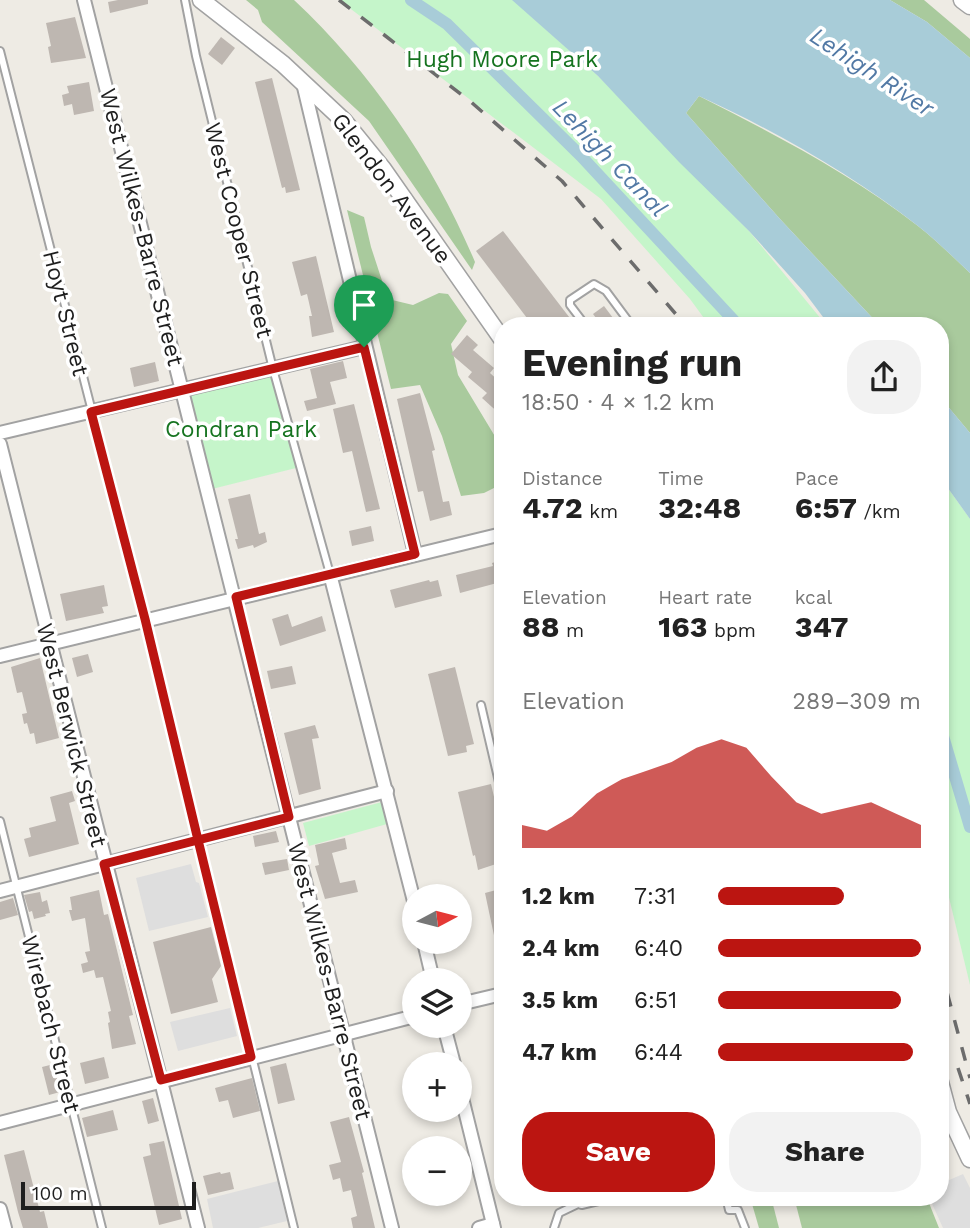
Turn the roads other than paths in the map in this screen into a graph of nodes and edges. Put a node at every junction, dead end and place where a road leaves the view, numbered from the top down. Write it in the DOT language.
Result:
graph roads {
  1 [pos="84,0"];
  2 [pos="185,0"];
  3 [pos="201,0"];
  4 [pos="961,0"];
  5 [pos="970,6"];
  6 [pos="0,51"];
  7 [pos="303,83"];
  8 [pos="579,317"];
  9 [pos="625,317"];
  10 [pos="494,328"];
  11 [pos="364,347"];
  12 [pos="273,369"];
  13 [pos="183,391"];
  14 [pos="91,412"];
  15 [pos="0,433"];
  16 [pos="0,444"];
  17 [pos="494,536"];
  18 [pos="415,554"];
  19 [pos="330,574"];
  20 [pos="236,597"];
  21 [pos="145,619"];
  22 [pos="49,644"];
  23 [pos="0,656"];
  24 [pos="481,705"];
  25 [pos="494,761"];
  26 [pos="387,791"];
  27 [pos="289,817"];
  28 [pos="0,821"];
  29 [pos="198,840"];
  30 [pos="104,864"];
  31 [pos="410,884"];
  32 [pos="17,887"];
  33 [pos="0,891"];
  34 [pos="494,995"];
  35 [pos="472,1001"];
  36 [pos="402,1019"];
  37 [pos="343,1034"];
  38 [pos="251,1057"];
  39 [pos="161,1080"];
  40 [pos="71,1104"];
  41 [pos="468,1122"];
  42 [pos="949,1122"];
  43 [pos="0,1123"];
  44 [pos="970,1159"];
  45 [pos="571,1206"];
  46 [pos="728,1206"];
  47 [pos="0,1209"];
  48 [pos="494,1226"];
  49 [pos="5,1228"];
  50 [pos="102,1228"];
  51 [pos="198,1228"];
  52 [pos="294,1228"];
  53 [pos="393,1228"];
  54 [pos="479,1228"];
  55 [pos="554,1228"];
  56 [pos="745,1228"];
  1 -- 13 [label="street, West Wilkes-Barre Street"];
  2 -- 12 [label="lane, West Cooper Street"];
  3 -- 7 [label="street, Glendon Avenue"];
  4 -- 5 [label="street"];
  6 -- 14 [label="lane, Hoyt Street"];
  7 -- 10 [label="street, Glendon Avenue"];
  7 -- 11 [label="street"];
  8 -- 9 [label="lane"];
  11 -- 12 [label="street"];
  11 -- 18 [label="street"];
  12 -- 13 [label="street"];
  12 -- 19 [label="lane, West Cooper Street"];
  13 -- 14 [label="street"];
  13 -- 20 [label="street, West Wilkes-Barre Street"];
  14 -- 15 [label="street"];
  14 -- 21 [label="lane, Hoyt Street"];
  16 -- 22 [label="street, West Berwick Street"];
  17 -- 18 [label="street"];
  18 -- 19 [label="street"];
  19 -- 20 [label="street"];
  19 -- 26 [label="street, West Cooper Street"];
  20 -- 21 [label="street"];
  20 -- 27 [label="street, West Wilkes-Barre Street"];
  21 -- 22 [label="street"];
  21 -- 29 [label="lane, Hoyt Street"];
  22 -- 23 [label="street"];
  22 -- 30 [label="street, West Berwick Street"];
  24 -- 25 [label="lane"];
  26 -- 27 [label="street"];
  26 -- 31 [label="street, West Cooper Street"];
  27 -- 29 [label="street"];
  27 -- 37 [label="street, West Wilkes-Barre Street"];
  28 -- 32 [label="lane, Wirebach Street"];
  29 -- 30 [label="street"];
  29 -- 38 [label="lane, Hoyt Street"];
  30 -- 32 [label="street"];
  30 -- 39 [label="street, West Berwick Street"];
  32 -- 33 [label="street"];
  32 -- 40 [label="lane, Wirebach Street"];
  34 -- 35 [label="street"];
  36 -- 37 [label="street"];
  37 -- 38 [label="street"];
  37 -- 53 [label="street, West Wilkes-Barre Street"];
  38 -- 39 [label="street"];
  38 -- 52 [label="lane, Hoyt Street"];
  39 -- 40 [label="street"];
  39 -- 51 [label="street, West Berwick Street"];
  40 -- 43 [label="street"];
  40 -- 50 [label="lane, Wirebach Street"];
  41 -- 48 [label="street"];
  42 -- 44 [label="street"];
  45 -- 55 [label="lane"];
  46 -- 56 [label="lane"];
  47 -- 49 [label="street"];
  48 -- 54 [label="street"];
}
